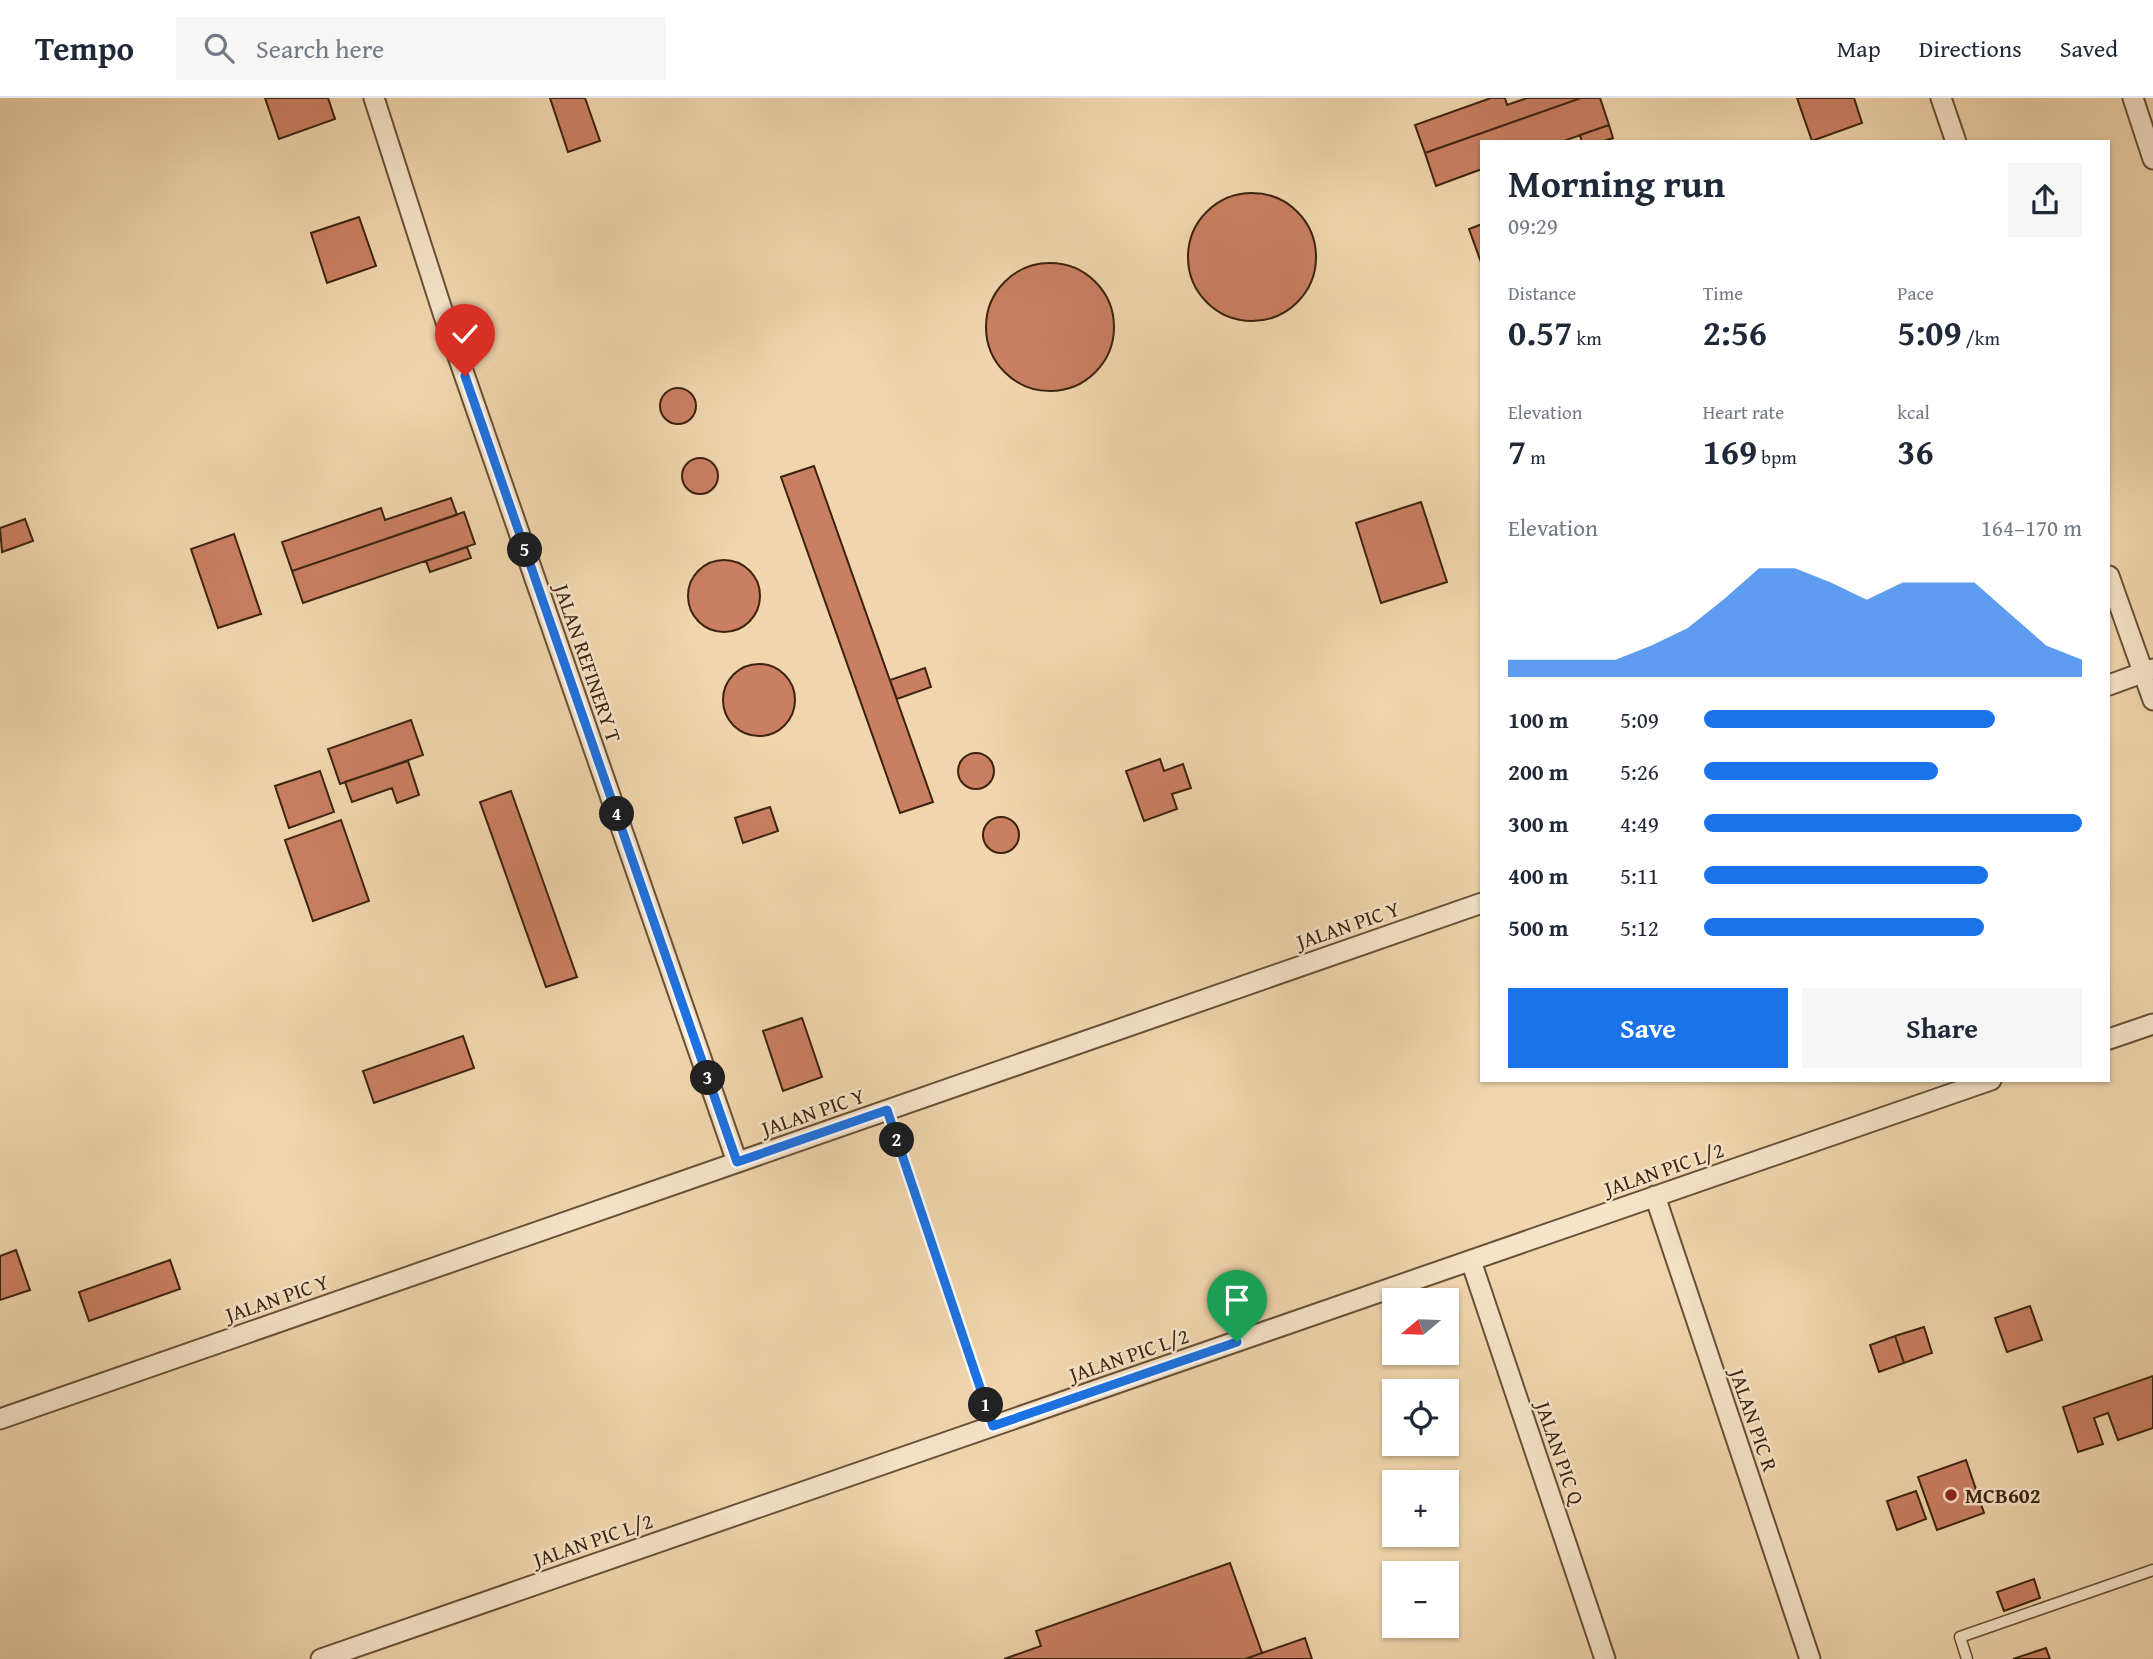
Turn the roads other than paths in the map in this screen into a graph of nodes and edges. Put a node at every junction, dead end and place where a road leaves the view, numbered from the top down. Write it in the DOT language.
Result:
graph roads {
  1 [pos="374,98"];
  2 [pos="1941,98"];
  3 [pos="2133,98"];
  4 [pos="1955,140"];
  5 [pos="2153,159"];
  6 [pos="2110,578"];
  7 [pos="2148,671"];
  8 [pos="2110,685"];
  9 [pos="2153,700"];
  10 [pos="1480,904"];
  11 [pos="2153,1024"];
  12 [pos="2110,1039"];
  13 [pos="1984,1082"];
  14 [pos="887,1110"];
  15 [pos="737,1162"];
  16 [pos="1655,1196"];
  17 [pos="1471,1261"];
  18 [pos="0,1419"];
  19 [pos="993,1426"];
  20 [pos="2153,1570"];
  21 [pos="321,1659"];
  22 [pos="1605,1659"];
  23 [pos="1810,1659"];
  24 [pos="1967,1659"];
  1 -- 15 [label="street, JALAN REFINERY T"];
  2 -- 4 [label="street"];
  3 -- 5 [label="street"];
  6 -- 7 [label="street"];
  7 -- 8 [label="street"];
  7 -- 9 [label="street"];
  10 -- 14 [label="street, JALAN PIC Y"];
  11 -- 12 [label="street"];
  13 -- 16 [label="street, JALAN PIC L/2"];
  14 -- 15 [label="street, JALAN PIC Y"];
  14 -- 19 [label="lane"];
  15 -- 18 [label="street, JALAN PIC Y"];
  16 -- 17 [label="street, JALAN PIC L/2"];
  16 -- 23 [label="street, JALAN PIC R"];
  17 -- 19 [label="street, JALAN PIC L/2"];
  17 -- 22 [label="street, JALAN PIC Q"];
  19 -- 21 [label="street, JALAN PIC L/2"];
  20 -- 24 [label="lane"];
}
